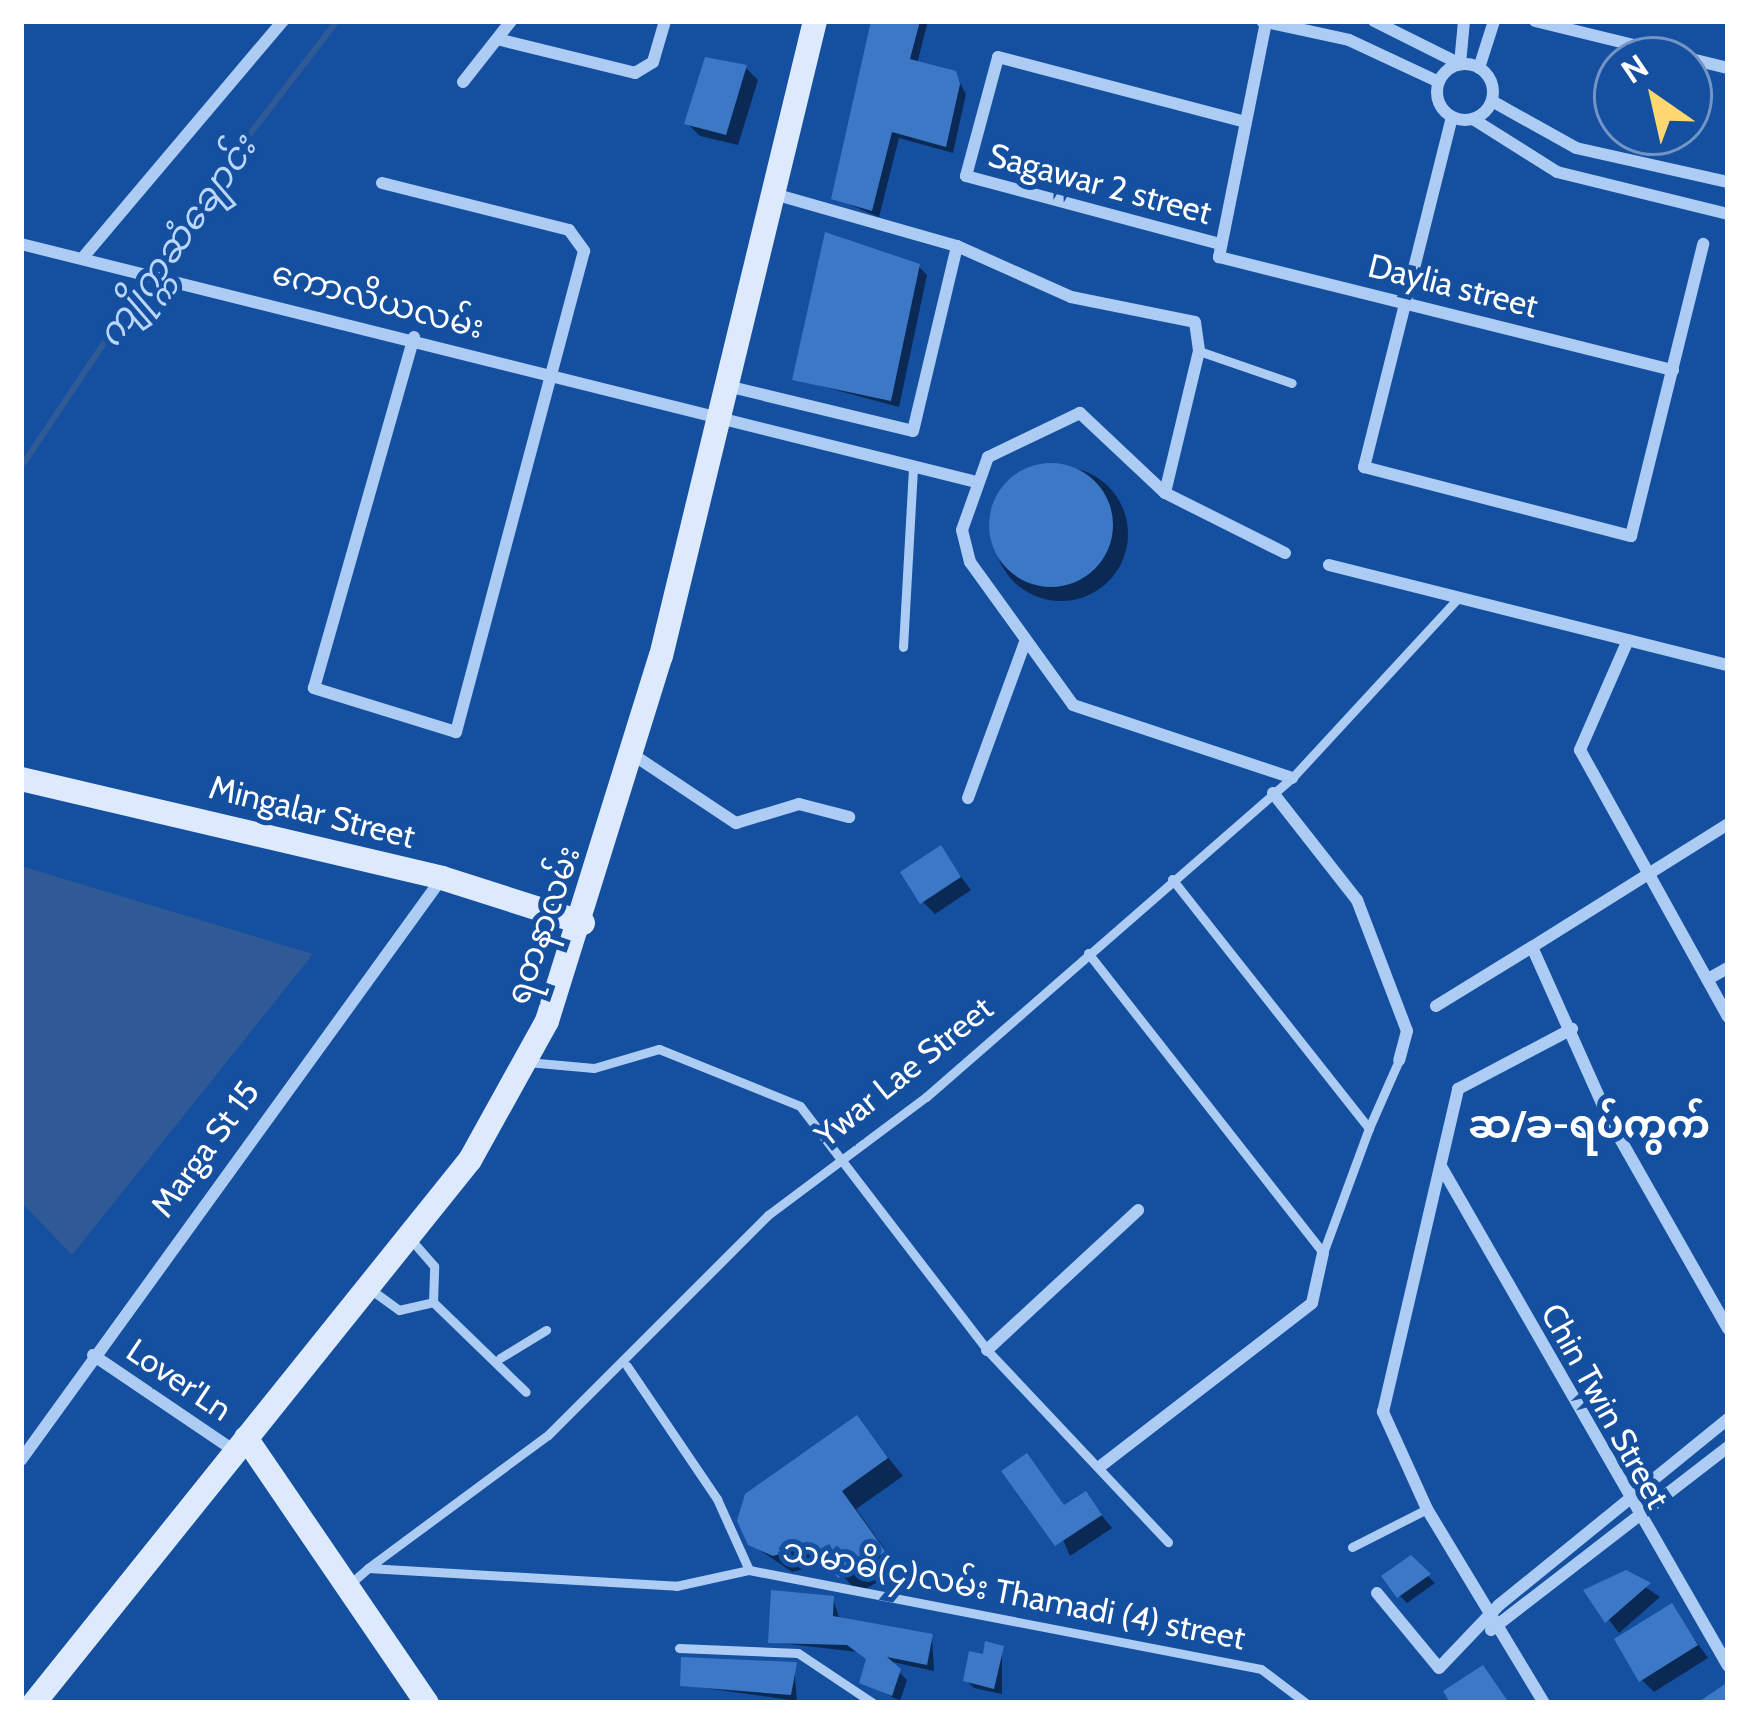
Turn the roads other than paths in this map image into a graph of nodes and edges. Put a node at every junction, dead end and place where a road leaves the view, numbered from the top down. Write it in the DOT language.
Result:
graph roads {
  1 [pos="283,21"];
  2 [pos="511,21"];
  3 [pos="665,21"];
  4 [pos="815,21"];
  5 [pos="1374,21"];
  6 [pos="1463,21"];
  7 [pos="1494,21"];
  8 [pos="1535,21"];
  9 [pos="1264,22"];
  10 [pos="501,40"];
  11 [pos="1460,64"];
  12 [pos="1479,68"];
  13 [pos="1728,68"];
  14 [pos="463,82"];
  15 [pos="1439,82"];
  16 [pos="1492,101"];
  17 [pos="1452,117"];
  18 [pos="1473,119"];
  19 [pos="1246,122"];
  20 [pos="1728,182"];
  21 [pos="382,183"];
  22 [pos="773,194"];
  23 [pos="1728,214"];
  24 [pos="21,244"];
  25 [pos="1702,244"];
  26 [pos="957,246"];
  27 [pos="1220,250"];
  28 [pos="85,255"];
  29 [pos="1404,300"];
  30 [pos="414,338"];
  31 [pos="1199,351"];
  32 [pos="1673,370"];
  33 [pos="550,374"];
  34 [pos="1292,383"];
  35 [pos="727,386"];
  36 [pos="718,420"];
  37 [pos="913,467"];
  38 [pos="972,482"];
  39 [pos="1165,493"];
  40 [pos="1286,554"];
  41 [pos="1329,565"];
  42 [pos="1458,598"];
  43 [pos="1628,640"];
  44 [pos="1025,642"];
  45 [pos="903,647"];
  46 [pos="1728,665"];
  47 [pos="632,754"];
  48 [pos="1292,778"];
  49 [pos="21,779"];
  50 [pos="1273,793"];
  51 [pos="968,798"];
  52 [pos="849,817"];
  53 [pos="1728,824"];
  54 [pos="442,878"];
  55 [pos="1644,878"];
  56 [pos="1172,879"];
  57 [pos="583,923"];
  58 [pos="1532,947"];
  59 [pos="1088,953"];
  60 [pos="1728,968"];
  61 [pos="1708,979"];
  62 [pos="1436,1006"];
  63 [pos="1728,1017"];
  64 [pos="1572,1029"];
  65 [pos="1400,1060"];
  66 [pos="525,1062"];
  67 [pos="1369,1128"];
  68 [pos="842,1156"];
  69 [pos="1441,1167"];
  70 [pos="1138,1210"];
  71 [pos="409,1238"];
  72 [pos="1323,1252"];
  73 [pos="370,1288"];
  74 [pos="433,1302"];
  75 [pos="1728,1329"];
  76 [pos="546,1330"];
  77 [pos="987,1350"];
  78 [pos="93,1355"];
  79 [pos="500,1358"];
  80 [pos="628,1366"];
  81 [pos="526,1392"];
  82 [pos="1728,1419"];
  83 [pos="241,1444"];
  84 [pos="1728,1447"];
  85 [pos="21,1460"];
  86 [pos="1102,1466"];
  87 [pos="1627,1502"];
  88 [pos="1427,1509"];
  89 [pos="1637,1522"];
  90 [pos="1168,1542"];
  91 [pos="1352,1547"];
  92 [pos="748,1570"];
  93 [pos="359,1576"];
  94 [pos="1377,1593"];
  95 [pos="1490,1625"];
  96 [pos="679,1648"];
  97 [pos="1728,1666"];
  98 [pos="34,1703"];
  99 [pos="427,1703"];
  100 [pos="873,1703"];
  101 [pos="1306,1703"];
  102 [pos="1544,1703"];
  1 -- 28 [label="street"];
  2 -- 10 [label="street"];
  3 -- 10 [label="street"];
  4 -- 22 [label="main road, ရတနာလမ်း"];
  5 -- 11 [label="street"];
  6 -- 11 [label="street"];
  7 -- 12 [label="street"];
  8 -- 13 [label="street"];
  9 -- 15 [label="street"];
  9 -- 19 [label="street"];
  10 -- 14 [label="street"];
  11 -- 12 [label="street"];
  11 -- 15 [label="street"];
  12 -- 16 [label="street"];
  15 -- 17 [label="street"];
  16 -- 18 [label="street"];
  16 -- 20 [label="street"];
  17 -- 18 [label="street"];
  17 -- 29 [label="street"];
  18 -- 23 [label="street"];
  19 -- 27 [label="street"];
  19 -- 27 [label="street, Sagawar 2 street"];
  21 -- 33 [label="street"];
  22 -- 26 [label="street"];
  22 -- 35 [label="main road, ရတနာလမ်း"];
  24 -- 28 [label="street, ကောလိယလမ်း"];
  25 -- 32 [label="street"];
  26 -- 31 [label="street"];
  26 -- 35 [label="street"];
  27 -- 29 [label="street, Daylia street"];
  28 -- 30 [label="street, ကောလိယလမ်း"];
  29 -- 32 [label="street, Daylia street"];
  29 -- 32 [label="street"];
  30 -- 33 [label="street, ကောလိယလမ်း"];
  30 -- 33 [label="street"];
  31 -- 34 [label="lane"];
  31 -- 39 [label="street"];
  33 -- 36 [label="street, ကောလိယလမ်း"];
  35 -- 36 [label="main road, ရတနာလမ်း"];
  36 -- 37 [label="street, ကောလိယလမ်း"];
  36 -- 47 [label="main road, ရတနာလမ်း"];
  37 -- 38 [label="street, ကောလိယလမ်း"];
  37 -- 45 [label="lane"];
  38 -- 39 [label="street"];
  38 -- 44 [label="street"];
  39 -- 40 [label="street"];
  41 -- 42 [label="street"];
  42 -- 43 [label="street"];
  42 -- 48 [label="lane, Ywar Lae Street"];
  43 -- 46 [label="street"];
  43 -- 55 [label="street"];
  44 -- 48 [label="street"];
  44 -- 51 [label="street"];
  47 -- 52 [label="street"];
  47 -- 57 [label="main road, ရတနာလမ်း"];
  48 -- 50 [label="lane, Ywar Lae Street"];
  49 -- 54 [label="main road, Mingalar Street"];
  50 -- 56 [label="lane, Ywar Lae Street"];
  50 -- 65 [label="street"];
  53 -- 55 [label="street"];
  54 -- 57 [label="main road, Mingalar Street"];
  54 -- 78 [label="street, Marga St 15"];
  55 -- 58 [label="street"];
  55 -- 61 [label="street"];
  56 -- 59 [label="lane, Ywar Lae Street"];
  56 -- 67 [label="lane"];
  57 -- 66 [label="main road, ရတနာလမ်း"];
  58 -- 62 [label="street"];
  58 -- 64 [label="street"];
  59 -- 68 [label="lane, Ywar Lae Street"];
  59 -- 72 [label="lane"];
  60 -- 61 [label="street"];
  61 -- 63 [label="street"];
  64 -- 69 [label="street"];
  64 -- 75 [label="street"];
  65 -- 67 [label="lane"];
  66 -- 68 [label="lane"];
  66 -- 71 [label="main road, ရတနာလမ်း"];
  67 -- 72 [label="lane"];
  68 -- 77 [label="lane"];
  68 -- 80 [label="lane, Ywar Lae Street"];
  69 -- 87 [label="street, Chin Twin Street"];
  69 -- 88 [label="street"];
  70 -- 77 [label="street"];
  71 -- 73 [label="main road, ရတနာလမ်း"];
  71 -- 74 [label="lane"];
  72 -- 86 [label="street"];
  73 -- 74 [label="lane"];
  73 -- 83 [label="main road, ရတနာလမ်း"];
  74 -- 79 [label="lane"];
  76 -- 79 [label="lane"];
  77 -- 86 [label="lane"];
  78 -- 83 [label="street, Lover'Ln"];
  78 -- 85 [label="street, Marga St 15"];
  79 -- 81 [label="lane"];
  80 -- 92 [label="lane"];
  80 -- 93 [label="lane, Ywar Lae Street"];
  82 -- 87 [label="street"];
  83 -- 93 [label="main road"];
  83 -- 98 [label="main road, ရတနာလမ်း"];
  84 -- 89 [label="street"];
  86 -- 90 [label="lane"];
  87 -- 89 [label="street, Chin Twin Street"];
  87 -- 95 [label="street"];
  88 -- 91 [label="lane"];
  88 -- 95 [label="street"];
  89 -- 95 [label="street"];
  89 -- 97 [label="street, Chin Twin Street"];
  92 -- 93 [label="lane, သမာဓိ(၄)လမ်း Thamadi (4) street"];
  92 -- 101 [label="lane, သမာဓိ(၄)လမ်း Thamadi (4) street"];
  93 -- 99 [label="main road"];
  94 -- 95 [label="street"];
  95 -- 102 [label="street"];
  96 -- 100 [label="lane"];
}
